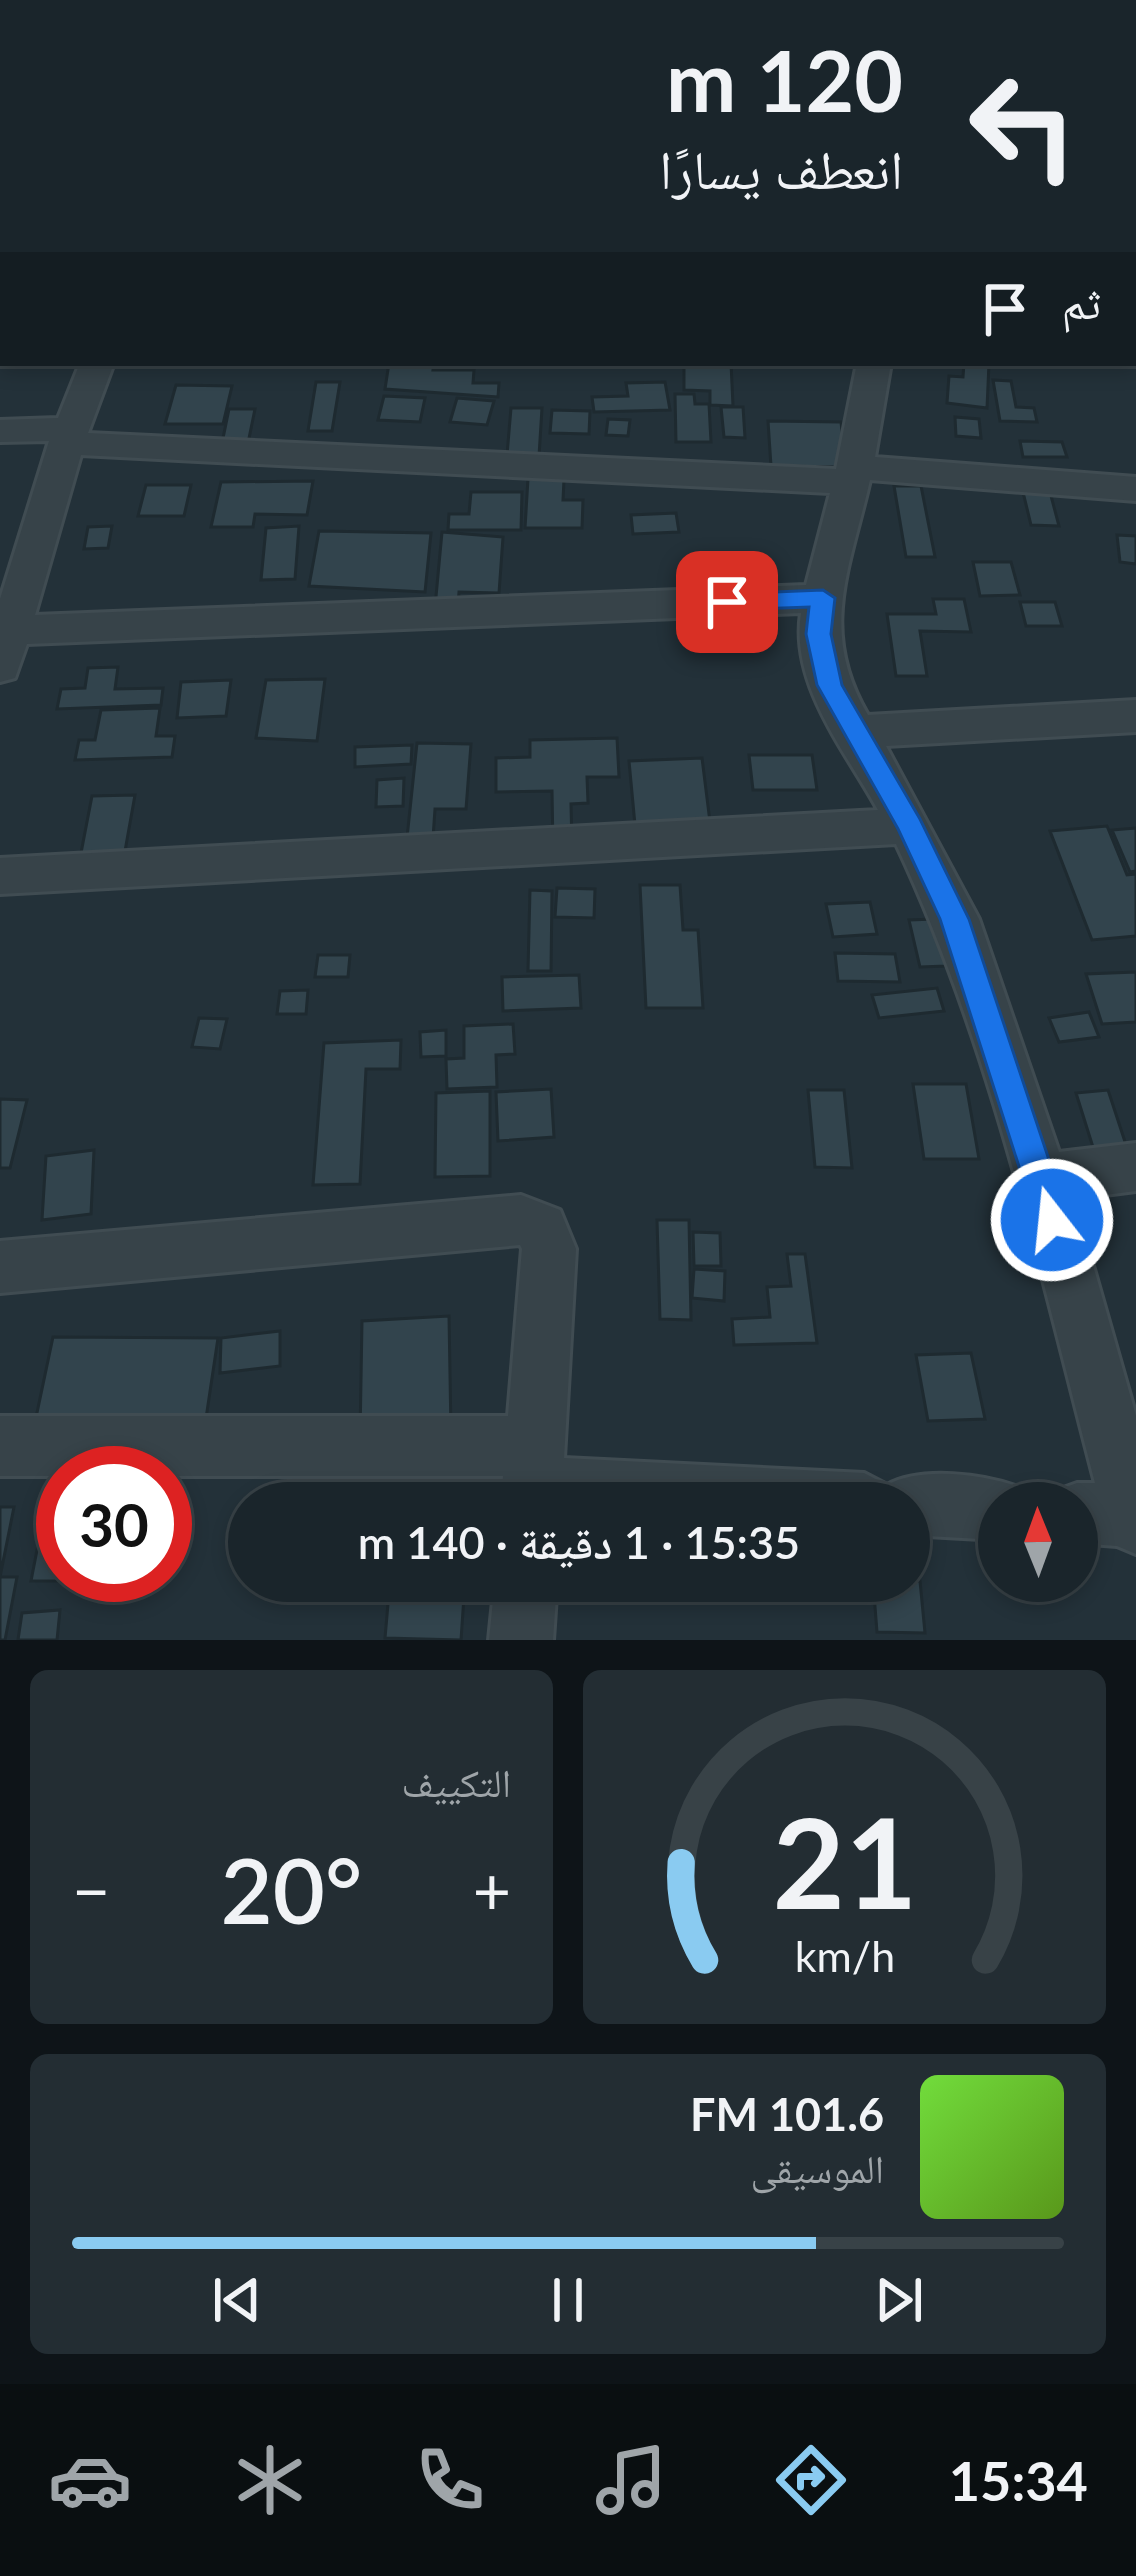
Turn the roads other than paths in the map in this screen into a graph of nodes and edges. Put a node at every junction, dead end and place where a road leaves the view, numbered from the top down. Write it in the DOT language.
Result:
graph roads {
  1 [pos="96,366"];
  2 [pos="873,366"];
  3 [pos="0,430"];
  4 [pos="69,436"];
  5 [pos="853,474"];
  6 [pos="1136,489"];
  7 [pos="823,598"];
  8 [pos="3,643"];
  9 [pos="1136,716"];
  10 [pos="854,732"];
  11 [pos="910,826"];
  12 [pos="0,876"];
  13 [pos="1136,1167"];
  14 [pos="1041,1178"];
  15 [pos="0,1267"];
  16 [pos="0,1446"];
  17 [pos="533,1479"];
  18 [pos="574,1482"];
  19 [pos="930,1506"];
  20 [pos="978,1509"];
  21 [pos="1098,1516"];
  22 [pos="1135,1520"];
  23 [pos="524,1602"];
  24 [pos="521,1640"];
  1 -- 4 [label="street"];
  2 -- 5 [label="street"];
  3 -- 4 [label="street"];
  4 -- 5 [label="street"];
  4 -- 8 [label="street"];
  5 -- 6 [label="street"];
  5 -- 7 [label="street"];
  7 -- 8 [label="street"];
  7 -- 10 [label="street"];
  9 -- 10 [label="street"];
  10 -- 11 [label="street"];
  11 -- 12 [label="street"];
  11 -- 14 [label="street"];
  13 -- 14 [label="street"];
  14 -- 22 [label="street"];
  15 -- 17 [label="street"];
  16 -- 17 [label="street"];
  17 -- 18 [label="street"];
  19 -- 20 [label="street"];
  21 -- 22 [label="street"];
  23 -- 24 [label="street"];
}
